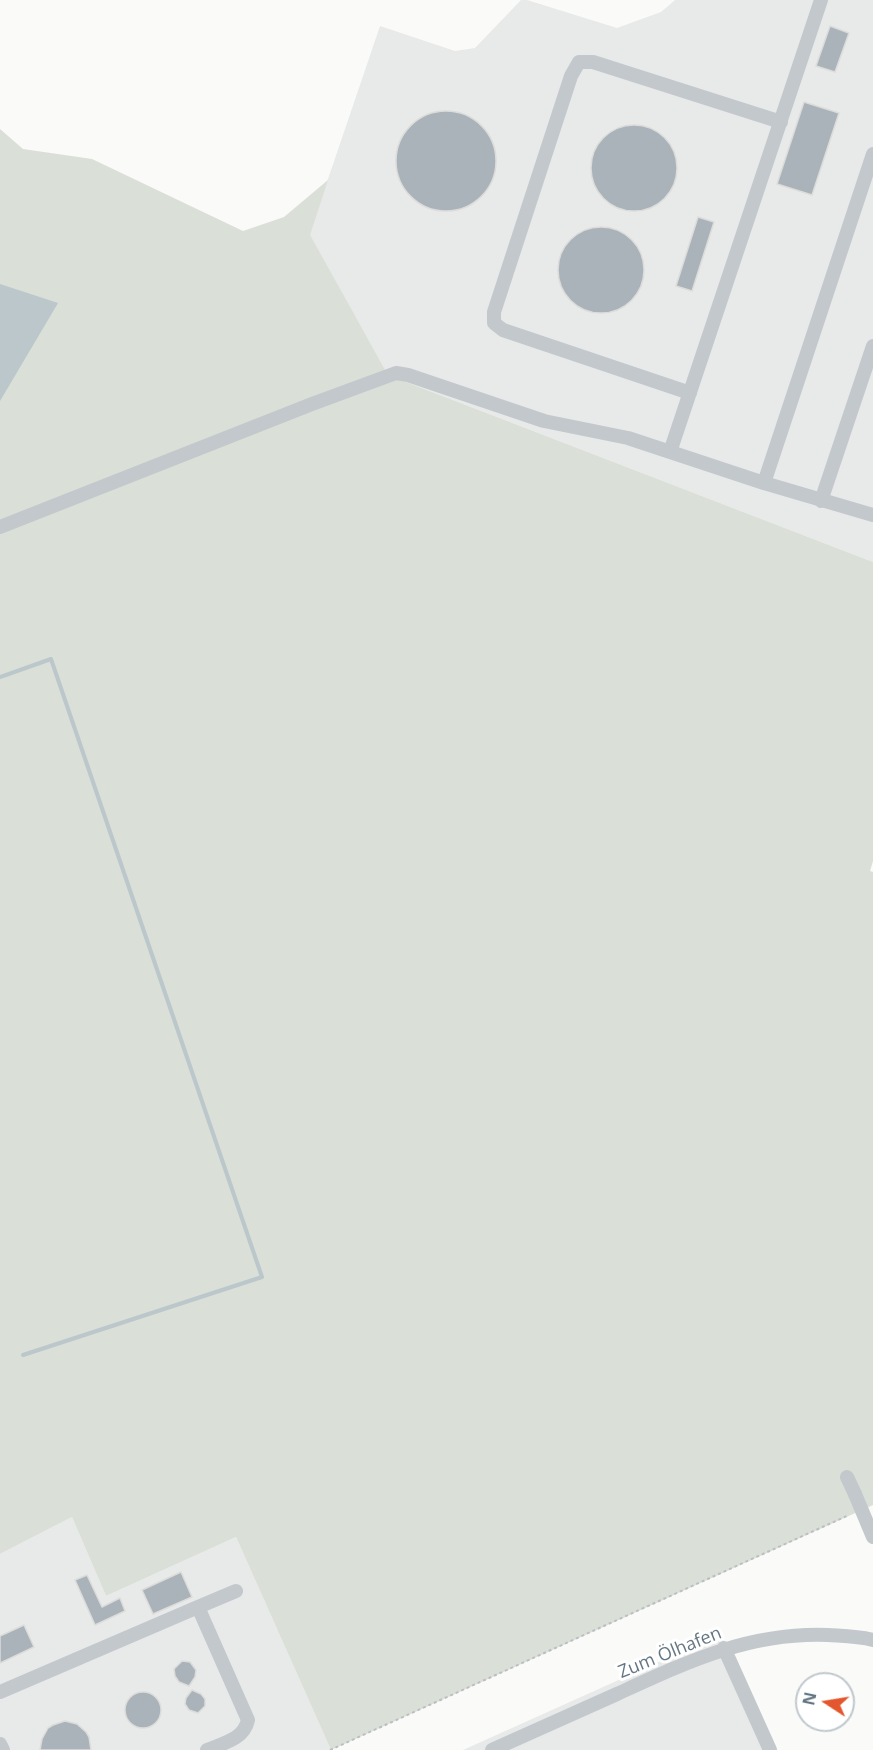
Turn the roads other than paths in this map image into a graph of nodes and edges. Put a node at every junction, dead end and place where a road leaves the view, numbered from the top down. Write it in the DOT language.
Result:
graph roads {
  1 [pos="821,0"];
  2 [pos="781,122"];
  3 [pos="873,154"];
  4 [pos="873,346"];
  5 [pos="690,393"];
  6 [pos="670,452"];
  7 [pos="764,483"];
  8 [pos="821,501"];
  9 [pos="873,515"];
  10 [pos="0,527"];
  11 [pos="847,1477"];
  12 [pos="873,1537"];
  13 [pos="236,1591"];
  14 [pos="198,1607"];
  15 [pos="873,1640"];
  16 [pos="724,1648"];
  17 [pos="0,1692"];
  18 [pos="0,1744"];
  19 [pos="3,1750"];
  20 [pos="207,1750"];
  21 [pos="492,1750"];
  22 [pos="770,1750"];
  1 -- 2 [label="street"];
  2 -- 5 [label="street"];
  2 -- 5 [label="street"];
  3 -- 7 [label="street"];
  4 -- 8 [label="street"];
  5 -- 6 [label="street"];
  6 -- 7 [label="street"];
  6 -- 10 [label="street"];
  7 -- 8 [label="street"];
  8 -- 9 [label="street"];
  11 -- 12 [label="street, bridge"];
  13 -- 14 [label="street"];
  14 -- 17 [label="street"];
  14 -- 20 [label="street"];
  15 -- 16 [label="street, Zum Ölhafen"];
  16 -- 21 [label="street, Zum Ölhafen"];
  16 -- 22 [label="street"];
  18 -- 19 [label="street"];
}
